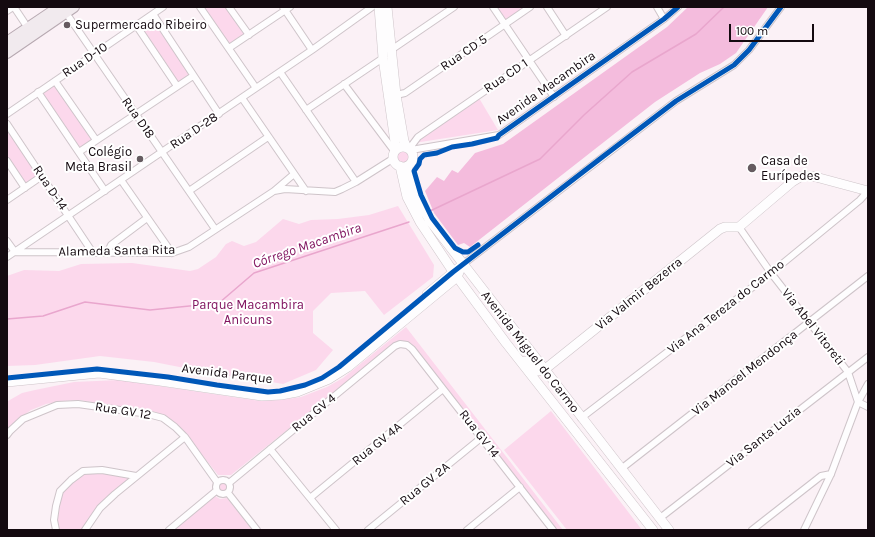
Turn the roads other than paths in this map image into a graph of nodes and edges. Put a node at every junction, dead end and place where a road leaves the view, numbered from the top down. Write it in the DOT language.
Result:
graph roads {
  1 [pos="14,7"];
  2 [pos="163,7"];
  3 [pos="200,7"];
  4 [pos="229,7"];
  5 [pos="372,7"];
  6 [pos="380,7"];
  7 [pos="385,7"];
  8 [pos="454,7"];
  9 [pos="493,7"];
  10 [pos="530,7"];
  11 [pos="547,7"];
  12 [pos="657,7"];
  13 [pos="678,7"];
  14 [pos="781,7"];
  15 [pos="65,8"];
  16 [pos="286,8"];
  17 [pos="604,8"];
  18 [pos="7,11"];
  19 [pos="153,14"];
  20 [pos="664,19"];
  21 [pos="136,25"];
  22 [pos="505,25"];
  23 [pos="28,28"];
  24 [pos="249,35"];
  25 [pos="566,36"];
  26 [pos="7,42"];
  27 [pos="229,48"];
  28 [pos="312,50"];
  29 [pos="391,50"];
  30 [pos="7,53"];
  31 [pos="94,54"];
  32 [pos="383,58"];
  33 [pos="530,61"];
  34 [pos="280,72"];
  35 [pos="193,76"];
  36 [pos="55,81"];
  37 [pos="344,84"];
  38 [pos="177,86"];
  39 [pos="256,88"];
  40 [pos="38,92"];
  41 [pos="396,95"];
  42 [pos="554,97"];
  43 [pos="242,98"];
  44 [pos="306,110"];
  45 [pos="7,114"];
  46 [pos="135,114"];
  47 [pos="218,114"];
  48 [pos="7,124"];
  49 [pos="268,137"];
  50 [pos="96,140"];
  51 [pos="409,149"];
  52 [pos="79,152"];
  53 [pos="162,152"];
  54 [pos="395,153"];
  55 [pos="7,161"];
  56 [pos="404,166"];
  57 [pos="294,174"];
  58 [pos="42,176"];
  59 [pos="121,180"];
  60 [pos="356,182"];
  61 [pos="25,188"];
  62 [pos="274,190"];
  63 [pos="105,191"];
  64 [pos="189,191"];
  65 [pos="306,191"];
  66 [pos="868,191"];
  67 [pos="7,200"];
  68 [pos="68,216"];
  69 [pos="147,218"];
  70 [pos="739,227"];
  71 [pos="215,229"];
  72 [pos="7,241"];
  73 [pos="15,252"];
  74 [pos="93,253"];
  75 [pos="107,253"];
  76 [pos="172,253"];
  77 [pos="7,257"];
  78 [pos="462,265"];
  79 [pos="771,273"];
  80 [pos="455,274"];
  81 [pos="868,276"];
  82 [pos="810,323"];
  83 [pos="506,342"];
  84 [pos="400,344"];
  85 [pos="868,357"];
  86 [pos="544,370"];
  87 [pos="848,372"];
  88 [pos="7,378"];
  89 [pos="7,382"];
  90 [pos="868,384"];
  91 [pos="443,389"];
  92 [pos="858,402"];
  93 [pos="868,407"];
  94 [pos="581,418"];
  95 [pos="7,435"];
  96 [pos="184,437"];
  97 [pos="481,438"];
  98 [pos="270,449"];
  99 [pos="620,469"];
  100 [pos="831,474"];
  101 [pos="136,476"];
  102 [pos="218,482"];
  103 [pos="229,483"];
  104 [pos="520,487"];
  105 [pos="216,491"];
  106 [pos="228,493"];
  107 [pos="310,498"];
  108 [pos="660,518"];
  109 [pos="56,530"];
  110 [pos="85,530"];
  111 [pos="169,530"];
  112 [pos="257,530"];
  113 [pos="336,530"];
  114 [pos="368,530"];
  115 [pos="467,530"];
  116 [pos="553,530"];
  117 [pos="652,530"];
  118 [pos="668,530"];
  119 [pos="752,530"];
  120 [pos="804,530"];
  1 -- 18 [label="street"];
  1 -- 23 [label="street"];
  2 -- 19 [label="street, Rua D-10"];
  3 -- 27 [label="street"];
  4 -- 24 [label="street"];
  5 -- 28 [label="street, Rua D-28"];
  6 -- 7 [label="street"];
  6 -- 32 [label="street"];
  7 -- 29 [label="street"];
  8 -- 29 [label="street"];
  9 -- 22 [label="street"];
  10 -- 22 [label="street, Rua CD 5"];
  11 -- 25 [label="street"];
  12 -- 20 [label="street"];
  13 -- 20 [label="street, Avenida Macambira"];
  14 -- 78 [label="street"];
  15 -- 23 [label="main road"];
  15 -- 30 [label="main road"];
  15 -- 31 [label="street, Rua D18"];
  16 -- 24 [label="street"];
  16 -- 28 [label="street"];
  17 -- 25 [label="street, Rua CD 1"];
  19 -- 21 [label="street, Rua D-10"];
  19 -- 35 [label="street"];
  20 -- 42 [label="street, Avenida Macambira"];
  21 -- 31 [label="street, Rua D-10"];
  21 -- 38 [label="street"];
  22 -- 33 [label="street"];
  22 -- 41 [label="street, Rua CD 5"];
  23 -- 26 [label="main road"];
  24 -- 27 [label="street"];
  25 -- 33 [label="street, Rua CD 1"];
  27 -- 39 [label="street"];
  28 -- 34 [label="street, Rua D-28"];
  29 -- 41 [label="street"];
  31 -- 36 [label="street, Rua D-10"];
  31 -- 46 [label="street, Rua D18"];
  32 -- 37 [label="street"];
  32 -- 54 [label="street"];
  33 -- 42 [label="street"];
  33 -- 51 [label="street, Rua CD 1"];
  34 -- 39 [label="street, Rua D-28"];
  34 -- 44 [label="street"];
  35 -- 38 [label="street"];
  35 -- 47 [label="street"];
  36 -- 40 [label="street, Rua D-10"];
  36 -- 50 [label="street"];
  37 -- 44 [label="street"];
  37 -- 54 [label="street"];
  38 -- 46 [label="street"];
  39 -- 43 [label="street, Rua D-28"];
  40 -- 45 [label="street, Rua D-10"];
  40 -- 52 [label="street"];
  41 -- 51 [label="street"];
  42 -- 51 [label="street, Avenida Macambira"];
  43 -- 47 [label="street, Rua D-28"];
  43 -- 49 [label="street"];
  44 -- 60 [label="street"];
  46 -- 50 [label="street"];
  46 -- 53 [label="street, Rua D18"];
  47 -- 53 [label="street, Rua D-28"];
  48 -- 58 [label="street, Rua D-14"];
  49 -- 57 [label="street"];
  49 -- 64 [label="street"];
  50 -- 52 [label="street"];
  51 -- 54 [label="street"];
  51 -- 56 [label="street"];
  52 -- 63 [label="street"];
  53 -- 59 [label="street, Rua D-28"];
  53 -- 64 [label="street, Rua D18"];
  54 -- 56 [label="street"];
  54 -- 60 [label="street"];
  55 -- 61 [label="street"];
  56 -- 78 [label="street, Avenida Miguel do Carmo"];
  56 -- 80 [label="street, Avenida Miguel do Carmo"];
  57 -- 62 [label="street, Alameda Santa Rita"];
  57 -- 65 [label="street"];
  58 -- 61 [label="street"];
  58 -- 68 [label="street, Rua D-14"];
  59 -- 63 [label="street, Rua D-28"];
  59 -- 69 [label="street"];
  60 -- 65 [label="street"];
  61 -- 67 [label="street"];
  62 -- 65 [label="street"];
  62 -- 71 [label="street, Alameda Santa Rita"];
  63 -- 68 [label="street, Rua D-28"];
  64 -- 71 [label="street, Rua D18"];
  66 -- 70 [label="street"];
  66 -- 79 [label="street, Via Ana Tereza do Carmo"];
  68 -- 73 [label="street, Rua D-28"];
  68 -- 74 [label="street, Rua D-14"];
  69 -- 75 [label="street"];
  69 -- 76 [label="street"];
  70 -- 79 [label="street, Via Abel Vitoreti"];
  70 -- 86 [label="street, Via Valmir Bezerra"];
  71 -- 76 [label="street, Alameda Santa Rita"];
  72 -- 73 [label="street"];
  73 -- 74 [label="street, Alameda Santa Rita"];
  73 -- 77 [label="street"];
  74 -- 75 [label="street, Alameda Santa Rita"];
  75 -- 76 [label="street, Alameda Santa Rita"];
  78 -- 80 [label="street, Avenida Parque"];
  78 -- 86 [label="street, Avenida Miguel do Carmo"];
  79 -- 82 [label="street, Via Abel Vitoreti"];
  79 -- 94 [label="street, Via Ana Tereza do Carmo"];
  80 -- 83 [label="street, Avenida Miguel do Carmo"];
  80 -- 88 [label="street, Avenida Parque"];
  80 -- 89 [label="street, Avenida Parque"];
  81 -- 82 [label="street, Via Manoel Mendonça"];
  82 -- 87 [label="street, Via Abel Vitoreti"];
  82 -- 99 [label="street, Via Manoel Mendonça"];
  83 -- 86 [label="street"];
  83 -- 117 [label="street, Avenida Miguel do Carmo"];
  84 -- 91 [label="street, Rua GV 14"];
  84 -- 98 [label="street, Rua GV 4"];
  85 -- 87 [label="street, Via Santa Luzia"];
  86 -- 94 [label="street, Avenida Miguel do Carmo"];
  87 -- 92 [label="street, Via Abel Vitoreti"];
  87 -- 108 [label="street, Via Santa Luzia"];
  90 -- 92 [label="street"];
  91 -- 97 [label="street, Rua GV 14"];
  91 -- 107 [label="street, Rua GV 4A"];
  92 -- 93 [label="street"];
  92 -- 100 [label="street"];
  94 -- 99 [label="street, Avenida Miguel do Carmo"];
  95 -- 96 [label="street, Rua GV 12"];
  96 -- 101 [label="street"];
  96 -- 102 [label="street, Rua GV 12"];
  97 -- 104 [label="street, Rua GV 14"];
  97 -- 114 [label="street, Rua GV 2A"];
  98 -- 103 [label="street, Rua GV 4"];
  98 -- 107 [label="street"];
  99 -- 108 [label="street, Avenida Miguel do Carmo"];
  100 -- 119 [label="street"];
  100 -- 120 [label="street"];
  101 -- 109 [label="street"];
  101 -- 110 [label="street"];
  102 -- 103 [label="street"];
  102 -- 105 [label="street"];
  103 -- 106 [label="street"];
  104 -- 115 [label="street"];
  104 -- 116 [label="street, Rua GV 14"];
  105 -- 106 [label="street"];
  105 -- 111 [label="street"];
  106 -- 112 [label="street"];
  107 -- 113 [label="street"];
  108 -- 118 [label="street, Avenida Miguel do Carmo"];
}
